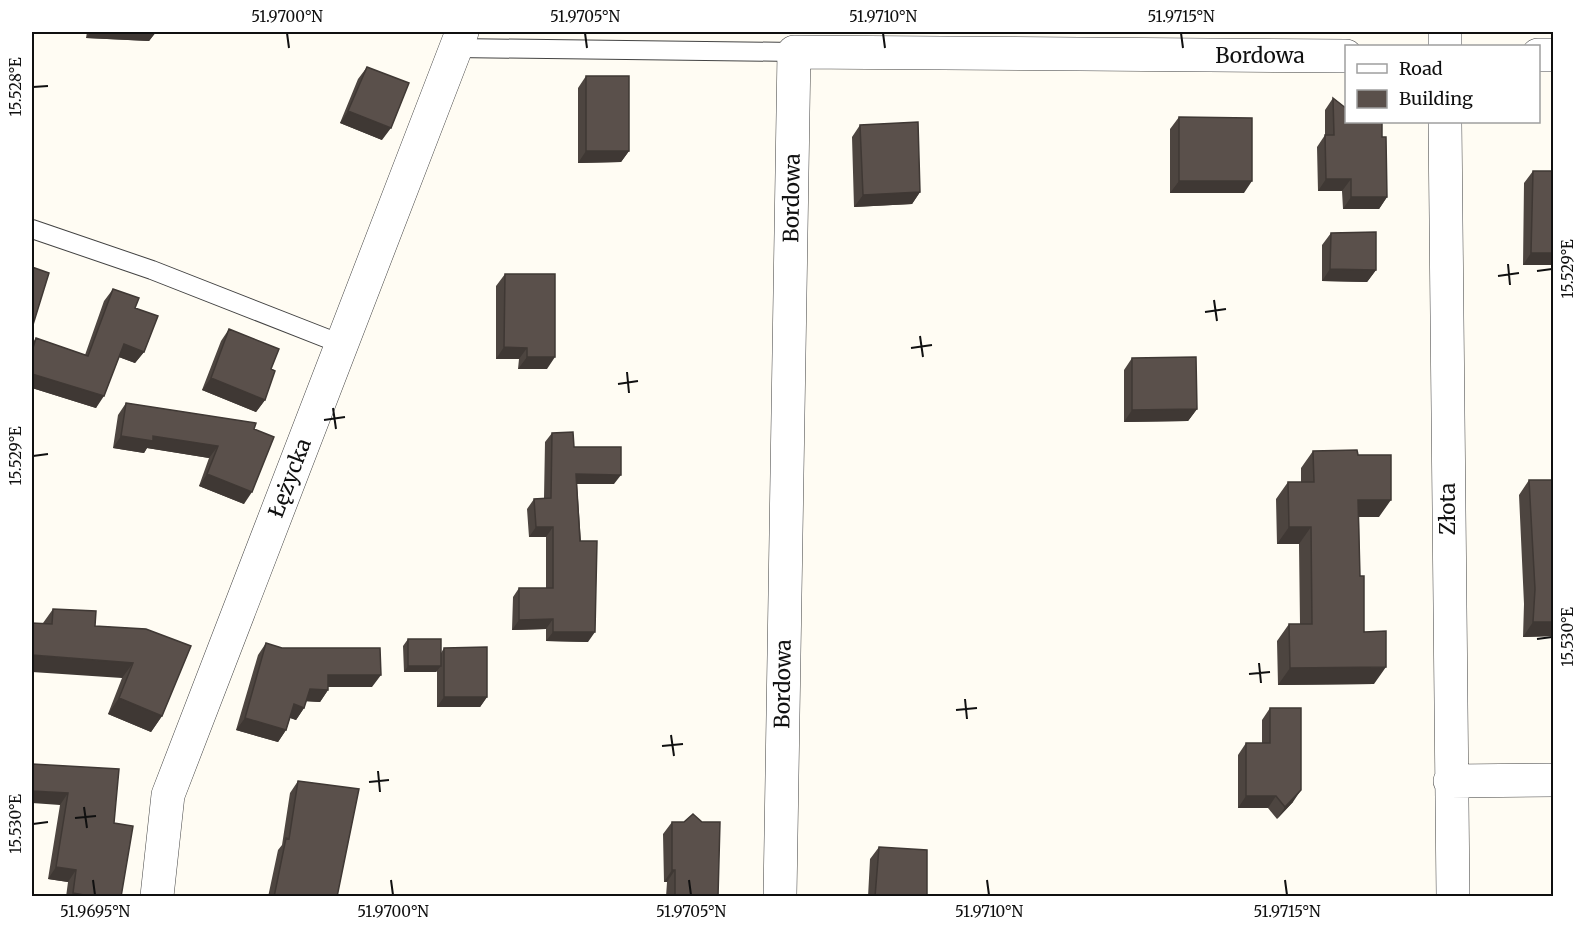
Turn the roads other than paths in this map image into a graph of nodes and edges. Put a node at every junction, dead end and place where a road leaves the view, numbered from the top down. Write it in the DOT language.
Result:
graph roads {
  1 [pos="459,40"];
  2 [pos="794,52"];
  3 [pos="1345,56"];
  4 [pos="1445,123"];
  5 [pos="32,229"];
  6 [pos="341,344"];
  7 [pos="1554,780"];
  8 [pos="1450,781"];
  9 [pos="157,897"];
  10 [pos="780,897"];
  11 [pos="1453,897"];
  1 -- 2 [label="lane"];
  1 -- 6 [label="street, Łężycka"];
  2 -- 3 [label="street, Bordowa"];
  2 -- 10 [label="street, Bordowa"];
  4 -- 8 [label="street, Złota"];
  5 -- 6 [label="lane"];
  6 -- 9 [label="street, Łężycka"];
  7 -- 8 [label="street"];
  8 -- 11 [label="street, Złota"];
}
